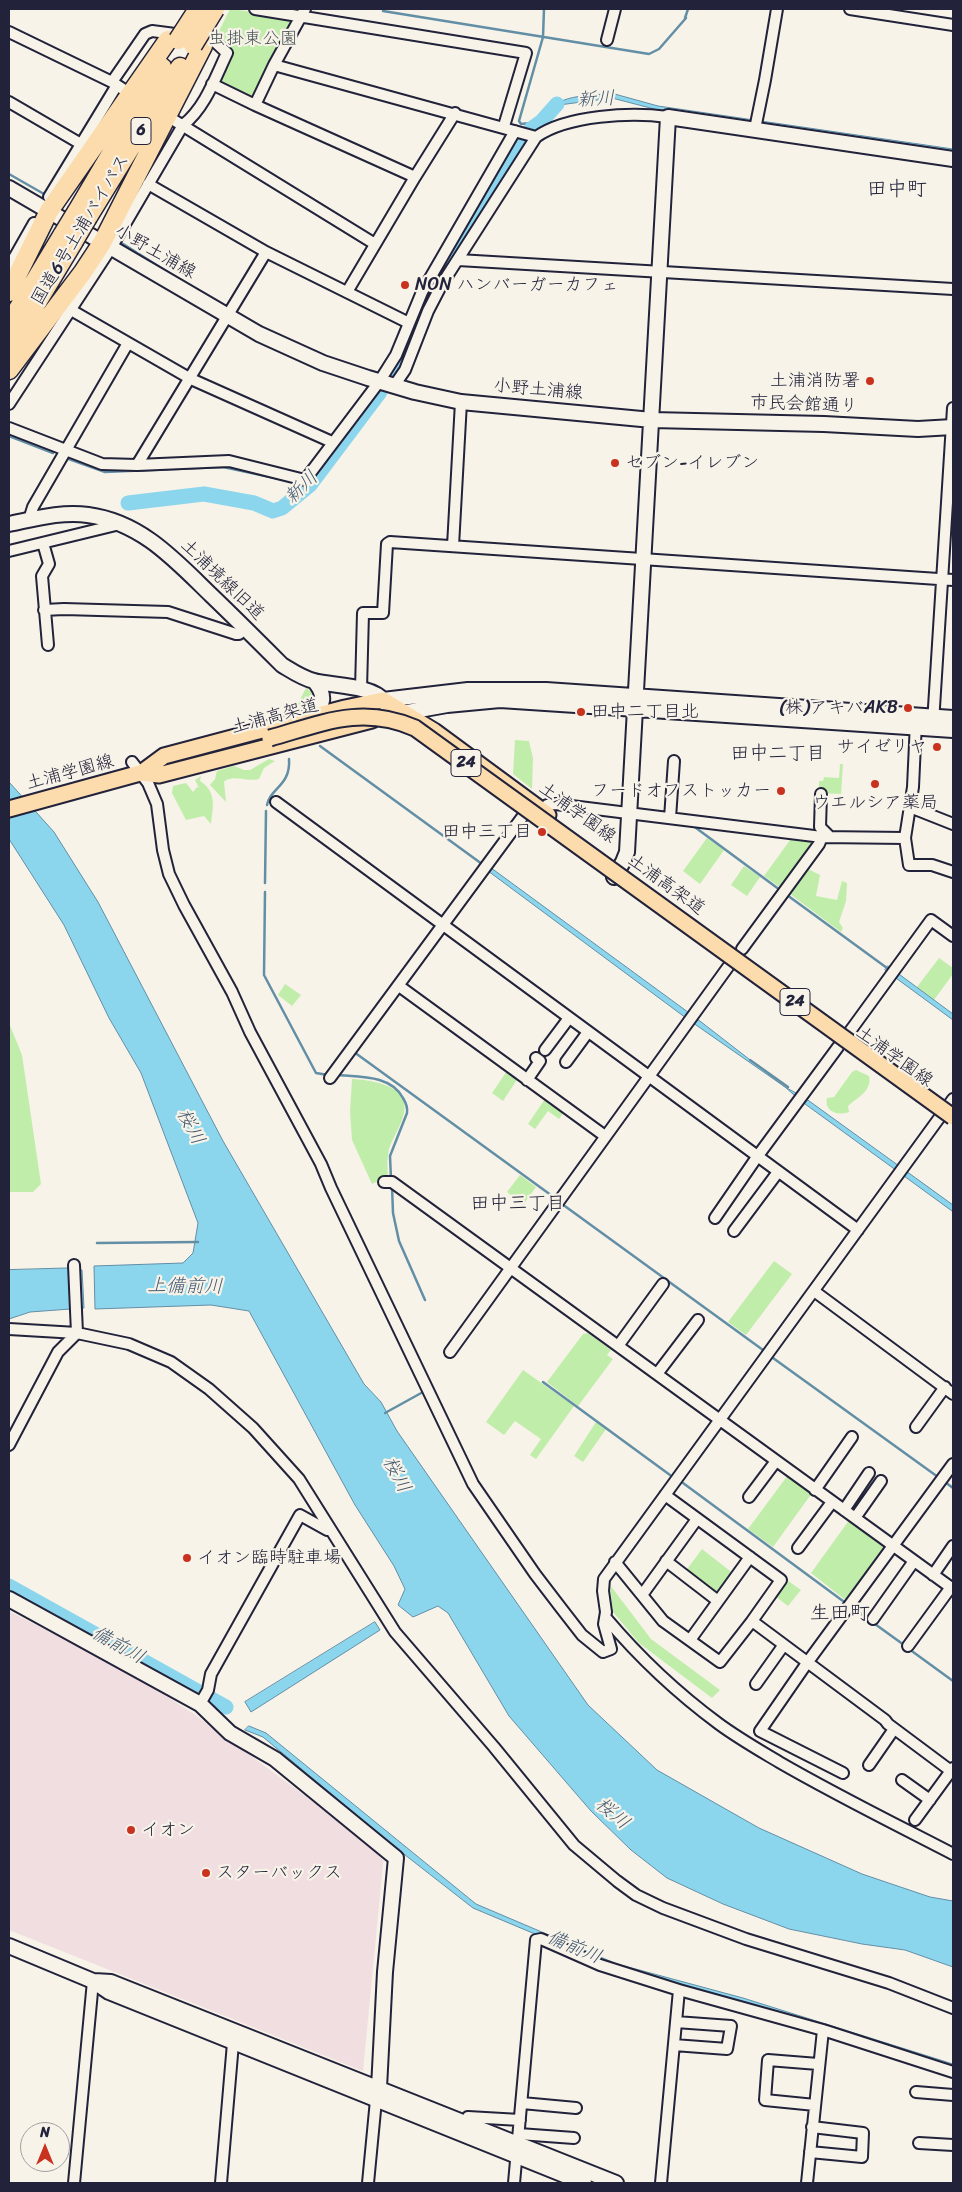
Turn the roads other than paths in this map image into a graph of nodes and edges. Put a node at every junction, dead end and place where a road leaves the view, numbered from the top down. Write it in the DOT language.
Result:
graph roads {
  1 [pos="214,9"];
  2 [pos="219,9"];
  3 [pos="255,9"];
  4 [pos="615,9"];
  5 [pos="777,9"];
  6 [pos="850,9"];
  7 [pos="196,13"];
  8 [pos="303,13"];
  9 [pos="953,25"];
  10 [pos="9,32"];
  11 [pos="607,40"];
  12 [pos="186,43"];
  13 [pos="274,65"];
  14 [pos="115,84"];
  15 [pos="212,84"];
  16 [pos="128,93"];
  17 [pos="9,102"];
  18 [pos="254,105"];
  19 [pos="455,113"];
  20 [pos="668,117"];
  21 [pos="172,120"];
  22 [pos="756,123"];
  23 [pos="184,125"];
  24 [pos="504,126"];
  25 [pos="518,132"];
  26 [pos="534,136"];
  27 [pos="81,144"];
  28 [pos="953,159"];
  29 [pos="415,177"];
  30 [pos="148,184"];
  31 [pos="9,188"];
  32 [pos="45,209"];
  33 [pos="69,238"];
  34 [pos="375,244"];
  35 [pos="106,246"];
  36 [pos="266,252"];
  37 [pos="458,260"];
  38 [pos="9,267"];
  39 [pos="659,271"];
  40 [pos="953,289"];
  41 [pos="9,292"];
  42 [pos="347,292"];
  43 [pos="71,310"];
  44 [pos="228,316"];
  45 [pos="409,323"];
  46 [pos="9,324"];
  47 [pos="128,343"];
  48 [pos="9,349"];
  49 [pos="9,370"];
  50 [pos="191,378"];
  51 [pos="380,382"];
  52 [pos="394,386"];
  53 [pos="461,402"];
  54 [pos="9,404"];
  55 [pos="953,408"];
  56 [pos="652,420"];
  57 [pos="953,427"];
  58 [pos="9,428"];
  59 [pos="332,442"];
  60 [pos="66,450"];
  61 [pos="137,465"];
  62 [pos="29,520"];
  63 [pos="9,524"];
  64 [pos="120,524"];
  65 [pos="43,543"];
  66 [pos="453,546"];
  67 [pos="9,551"];
  68 [pos="644,559"];
  69 [pos="942,579"];
  70 [pos="953,580"];
  71 [pos="44,610"];
  72 [pos="245,628"];
  73 [pos="48,645"];
  74 [pos="314,681"];
  75 [pos="361,689"];
  76 [pos="635,695"];
  77 [pos="383,700"];
  78 [pos="634,709"];
  79 [pos="398,714"];
  80 [pos="310,717"];
  81 [pos="953,718"];
  82 [pos="916,722"];
  83 [pos="933,723"];
  84 [pos="953,730"];
  85 [pos="674,761"];
  86 [pos="135,770"];
  87 [pos="821,794"];
  88 [pos="276,802"];
  89 [pos="9,808"];
  90 [pos="910,808"];
  91 [pos="543,811"];
  92 [pos="526,812"];
  93 [pos="630,813"];
  94 [pos="670,818"];
  95 [pos="953,824"];
  96 [pos="826,837"];
  97 [pos="905,838"];
  98 [pos="617,872"];
  99 [pos="953,872"];
  100 [pos="443,924"];
  101 [pos="953,936"];
  102 [pos="742,949"];
  103 [pos="728,967"];
  104 [pos="399,986"];
  105 [pos="569,1018"];
  106 [pos="588,1032"];
  107 [pos="848,1034"];
  108 [pos="838,1047"];
  109 [pos="545,1050"];
  110 [pos="536,1058"];
  111 [pos="566,1062"];
  112 [pos="649,1076"];
  113 [pos="330,1078"];
  114 [pos="527,1080"];
  115 [pos="950,1112"];
  116 [pos="605,1136"];
  117 [pos="757,1157"];
  118 [pos="778,1172"];
  119 [pos="384,1182"];
  120 [pos="715,1218"];
  121 [pos="858,1230"];
  122 [pos="734,1231"];
  123 [pos="74,1265"];
  124 [pos="510,1268"];
  125 [pos="663,1284"];
  126 [pos="814,1292"];
  127 [pos="698,1320"];
  128 [pos="9,1330"];
  129 [pos="77,1333"];
  130 [pos="618,1346"];
  131 [pos="450,1352"];
  132 [pos="658,1374"];
  133 [pos="949,1391"];
  134 [pos="720,1419"];
  135 [pos="916,1427"];
  136 [pos="852,1437"];
  137 [pos="9,1445"];
  138 [pos="776,1461"];
  139 [pos="953,1464"];
  140 [pos="869,1473"];
  141 [pos="882,1481"];
  142 [pos="815,1490"];
  143 [pos="665,1495"];
  144 [pos="749,1497"];
  145 [pos="832,1502"];
  146 [pos="844,1510"];
  147 [pos="855,1518"];
  148 [pos="697,1519"];
  149 [pos="331,1530"];
  150 [pos="893,1545"];
  151 [pos="953,1546"];
  152 [pos="798,1548"];
  153 [pos="750,1557"];
  154 [pos="666,1561"];
  155 [pos="914,1561"];
  156 [pos="615,1562"];
  157 [pos="933,1575"];
  158 [pos="952,1588"];
  159 [pos="642,1595"];
  160 [pos="9,1599"];
  161 [pos="718,1601"];
  162 [pos="606,1618"];
  163 [pos="873,1619"];
  164 [pos="752,1621"];
  165 [pos="690,1640"];
  166 [pos="783,1646"];
  167 [pos="908,1646"];
  168 [pos="807,1663"];
  169 [pos="756,1684"];
  170 [pos="204,1697"];
  171 [pos="894,1729"];
  172 [pos="868,1765"];
  173 [pos="952,1770"];
  174 [pos="843,1773"];
  175 [pos="902,1780"];
  176 [pos="930,1800"];
  177 [pos="915,1820"];
  178 [pos="953,1854"];
  179 [pos="9,1946"];
  180 [pos="93,1981"];
  181 [pos="679,1990"];
  182 [pos="953,2008"];
  183 [pos="676,2022"];
  184 [pos="823,2030"];
  185 [pos="233,2043"];
  186 [pos="674,2045"];
  187 [pos="818,2064"];
  188 [pos="953,2072"];
  189 [pos="916,2092"];
  190 [pos="378,2094"];
  191 [pos="953,2095"];
  192 [pos="522,2103"];
  193 [pos="814,2105"];
  194 [pos="576,2108"];
  195 [pos="520,2120"];
  196 [pos="812,2127"];
  197 [pos="463,2129"];
  198 [pos="574,2138"];
  199 [pos="919,2142"];
  200 [pos="518,2145"];
  201 [pos="953,2145"];
  202 [pos="810,2152"];
  203 [pos="74,2183"];
  204 [pos="221,2183"];
  205 [pos="368,2183"];
  206 [pos="514,2183"];
  207 [pos="584,2183"];
  208 [pos="616,2183"];
  209 [pos="661,2183"];
  210 [pos="807,2183"];
  1 -- 12 [label="highway, 国道6号土浦バイパス / 6, bridge"];
  2 -- 12 [label="highway"];
  3 -- 8 [label="street"];
  4 -- 11 [label="street"];
  5 -- 22 [label="street"];
  6 -- 9 [label="street"];
  7 -- 12 [label="highway, 国道6号土浦バイパス / 6, bridge"];
  8 -- 13 [label="street"];
  8 -- 24 [label="street"];
  10 -- 14 [label="street"];
  12 -- 32 [label="highway"];
  12 -- 33 [label="highway, 国道6号土浦バイパス / 6, bridge"];
  12 -- 35 [label="highway"];
  13 -- 18 [label="street"];
  13 -- 19 [label="street"];
  14 -- 15 [label="street"];
  14 -- 16 [label="street"];
  14 -- 27 [label="street"];
  15 -- 18 [label="street"];
  15 -- 23 [label="street"];
  17 -- 27 [label="street"];
  18 -- 29 [label="street"];
  19 -- 24 [label="street"];
  19 -- 29 [label="street"];
  20 -- 22 [label="street"];
  20 -- 26 [label="street"];
  20 -- 39 [label="street"];
  21 -- 23 [label="street"];
  22 -- 28 [label="street"];
  23 -- 30 [label="street"];
  23 -- 34 [label="street"];
  24 -- 25 [label="street"];
  25 -- 26 [label="street"];
  25 -- 45 [label="street"];
  26 -- 37 [label="street"];
  27 -- 32 [label="street"];
  29 -- 34 [label="street"];
  30 -- 35 [label="street"];
  30 -- 36 [label="street"];
  31 -- 32 [label="street, 小野土浦線"];
  32 -- 35 [label="street, 小野土浦線"];
  32 -- 38 [label="street"];
  32 -- 41 [label="highway"];
  33 -- 46 [label="highway, 国道6号土浦バイパス / 6"];
  33 -- 48 [label="highway, 国道6号土浦バイパス / 6"];
  34 -- 42 [label="street"];
  35 -- 43 [label="street"];
  35 -- 44 [label="street, 小野土浦線"];
  35 -- 49 [label="highway"];
  36 -- 42 [label="street"];
  36 -- 44 [label="street"];
  37 -- 39 [label="street"];
  37 -- 52 [label="street"];
  39 -- 40 [label="street"];
  39 -- 56 [label="street"];
  42 -- 45 [label="street"];
  43 -- 47 [label="street"];
  43 -- 54 [label="street"];
  44 -- 50 [label="street"];
  44 -- 51 [label="street, 小野土浦線"];
  45 -- 51 [label="street"];
  47 -- 50 [label="street"];
  47 -- 60 [label="street"];
  50 -- 59 [label="street"];
  50 -- 61 [label="street"];
  51 -- 52 [label="street, 小野土浦線"];
  51 -- 59 [label="street"];
  52 -- 53 [label="street, 小野土浦線"];
  53 -- 56 [label="street, 小野土浦線"];
  53 -- 66 [label="street"];
  55 -- 57 [label="street"];
  56 -- 57 [label="street, 市民会館通り"];
  56 -- 68 [label="street"];
  57 -- 69 [label="street"];
  58 -- 60 [label="street"];
  59 -- 61 [label="street"];
  60 -- 61 [label="street"];
  60 -- 62 [label="street"];
  62 -- 63 [label="street, 土浦境線旧道"];
  62 -- 64 [label="street, 土浦境線旧道"];
  64 -- 65 [label="street"];
  64 -- 72 [label="street, 土浦境線旧道"];
  65 -- 67 [label="street"];
  65 -- 71 [label="street"];
  66 -- 68 [label="street"];
  66 -- 75 [label="street"];
  68 -- 69 [label="street"];
  68 -- 76 [label="street"];
  69 -- 70 [label="street"];
  69 -- 83 [label="street"];
  71 -- 72 [label="street"];
  71 -- 73 [label="street"];
  72 -- 74 [label="street, 土浦境線旧道"];
  74 -- 75 [label="street, 土浦境線旧道"];
  74 -- 80 [label="street"];
  75 -- 77 [label="street, 土浦境線旧道"];
  76 -- 77 [label="street"];
  76 -- 78 [label="street"];
  76 -- 82 [label="street"];
  77 -- 79 [label="main road, 土浦学園線 / 24"];
  77 -- 80 [label="main road, 土浦学園線 / 24"];
  78 -- 79 [label="street"];
  78 -- 82 [label="street"];
  78 -- 93 [label="street"];
  79 -- 86 [label="main road, 土浦学園線 / 24"];
  79 -- 91 [label="main road, 土浦学園線 / 24"];
  79 -- 92 [label="main road, 土浦学園線 / 24"];
  80 -- 86 [label="main road, 土浦学園線 / 24"];
  81 -- 83 [label="street"];
  82 -- 83 [label="street"];
  82 -- 90 [label="street"];
  83 -- 84 [label="street"];
  85 -- 94 [label="street"];
  86 -- 89 [label="main road, 土浦学園線 / 24"];
  86 -- 115 [label="main road, 土浦高架道 / 24, bridge"];
  86 -- 162 [label="street"];
  87 -- 96 [label="street"];
  88 -- 100 [label="street"];
  90 -- 95 [label="street"];
  90 -- 97 [label="street"];
  91 -- 93 [label="street"];
  91 -- 98 [label="main road, 土浦学園線 / 24"];
  92 -- 98 [label="main road, 土浦学園線 / 24"];
  92 -- 100 [label="street"];
  93 -- 94 [label="street"];
  93 -- 98 [label="street"];
  94 -- 96 [label="street"];
  96 -- 97 [label="street"];
  96 -- 102 [label="street"];
  97 -- 99 [label="street"];
  98 -- 107 [label="main road, 土浦学園線 / 24"];
  98 -- 115 [label="main road, 土浦学園線 / 24"];
  100 -- 104 [label="street"];
  100 -- 105 [label="street"];
  101 -- 107 [label="street"];
  103 -- 112 [label="street"];
  104 -- 113 [label="street"];
  104 -- 114 [label="street"];
  105 -- 106 [label="street"];
  105 -- 109 [label="street"];
  106 -- 111 [label="street"];
  106 -- 112 [label="street"];
  107 -- 115 [label="main road, 土浦学園線 / 24"];
  108 -- 117 [label="street"];
  110 -- 114 [label="street"];
  112 -- 116 [label="street"];
  112 -- 117 [label="street"];
  114 -- 116 [label="street"];
  115 -- 121 [label="street"];
  116 -- 124 [label="street"];
  117 -- 118 [label="street"];
  117 -- 120 [label="street"];
  118 -- 121 [label="street"];
  118 -- 122 [label="street"];
  119 -- 124 [label="street"];
  121 -- 126 [label="street"];
  123 -- 129 [label="street"];
  124 -- 130 [label="street"];
  124 -- 131 [label="street"];
  125 -- 130 [label="street"];
  126 -- 133 [label="street"];
  126 -- 134 [label="street"];
  127 -- 132 [label="street"];
  128 -- 129 [label="street"];
  129 -- 137 [label="street"];
  129 -- 149 [label="street"];
  130 -- 132 [label="street"];
  132 -- 134 [label="street"];
  133 -- 135 [label="street"];
  134 -- 138 [label="street"];
  134 -- 143 [label="street"];
  136 -- 142 [label="street"];
  138 -- 142 [label="street"];
  138 -- 144 [label="street"];
  139 -- 150 [label="street"];
  140 -- 146 [label="street"];
  141 -- 147 [label="street"];
  142 -- 145 [label="street"];
  143 -- 148 [label="street"];
  143 -- 156 [label="street"];
  145 -- 146 [label="street"];
  145 -- 152 [label="street"];
  146 -- 147 [label="street"];
  147 -- 150 [label="street"];
  148 -- 153 [label="street"];
  148 -- 154 [label="street"];
  149 -- 170 [label="street"];
  149 -- 182 [label="street"];
  150 -- 155 [label="street"];
  150 -- 168 [label="street"];
  151 -- 157 [label="street"];
  153 -- 161 [label="street"];
  153 -- 164 [label="street"];
  154 -- 159 [label="street"];
  154 -- 161 [label="street"];
  155 -- 157 [label="street"];
  155 -- 163 [label="street"];
  156 -- 159 [label="street"];
  156 -- 162 [label="street"];
  157 -- 158 [label="street"];
  158 -- 167 [label="street"];
  159 -- 165 [label="street"];
  160 -- 170 [label="street"];
  161 -- 165 [label="street"];
  162 -- 178 [label="street"];
  164 -- 165 [label="street"];
  164 -- 166 [label="street"];
  166 -- 168 [label="street"];
  166 -- 169 [label="street"];
  168 -- 171 [label="street"];
  168 -- 174 [label="street"];
  170 -- 190 [label="street"];
  171 -- 172 [label="street"];
  171 -- 173 [label="street"];
  173 -- 176 [label="street"];
  175 -- 176 [label="street"];
  176 -- 177 [label="street"];
  179 -- 180 [label="street"];
  180 -- 185 [label="street"];
  180 -- 190 [label="street"];
  180 -- 203 [label="street"];
  181 -- 183 [label="street"];
  181 -- 184 [label="street"];
  181 -- 192 [label="street"];
  183 -- 186 [label="street"];
  183 -- 186 [label="street"];
  184 -- 187 [label="street"];
  184 -- 188 [label="street"];
  185 -- 190 [label="street"];
  185 -- 204 [label="street"];
  186 -- 209 [label="street"];
  187 -- 193 [label="street"];
  187 -- 193 [label="street"];
  189 -- 191 [label="street"];
  190 -- 197 [label="street"];
  190 -- 205 [label="street"];
  192 -- 194 [label="street"];
  192 -- 195 [label="street"];
  193 -- 196 [label="street"];
  195 -- 197 [label="street"];
  195 -- 200 [label="street"];
  196 -- 202 [label="street"];
  196 -- 202 [label="street"];
  197 -- 200 [label="street"];
  198 -- 200 [label="street"];
  199 -- 201 [label="street"];
  200 -- 206 [label="street"];
  200 -- 207 [label="street"];
  200 -- 208 [label="street"];
  202 -- 210 [label="street"];
}
